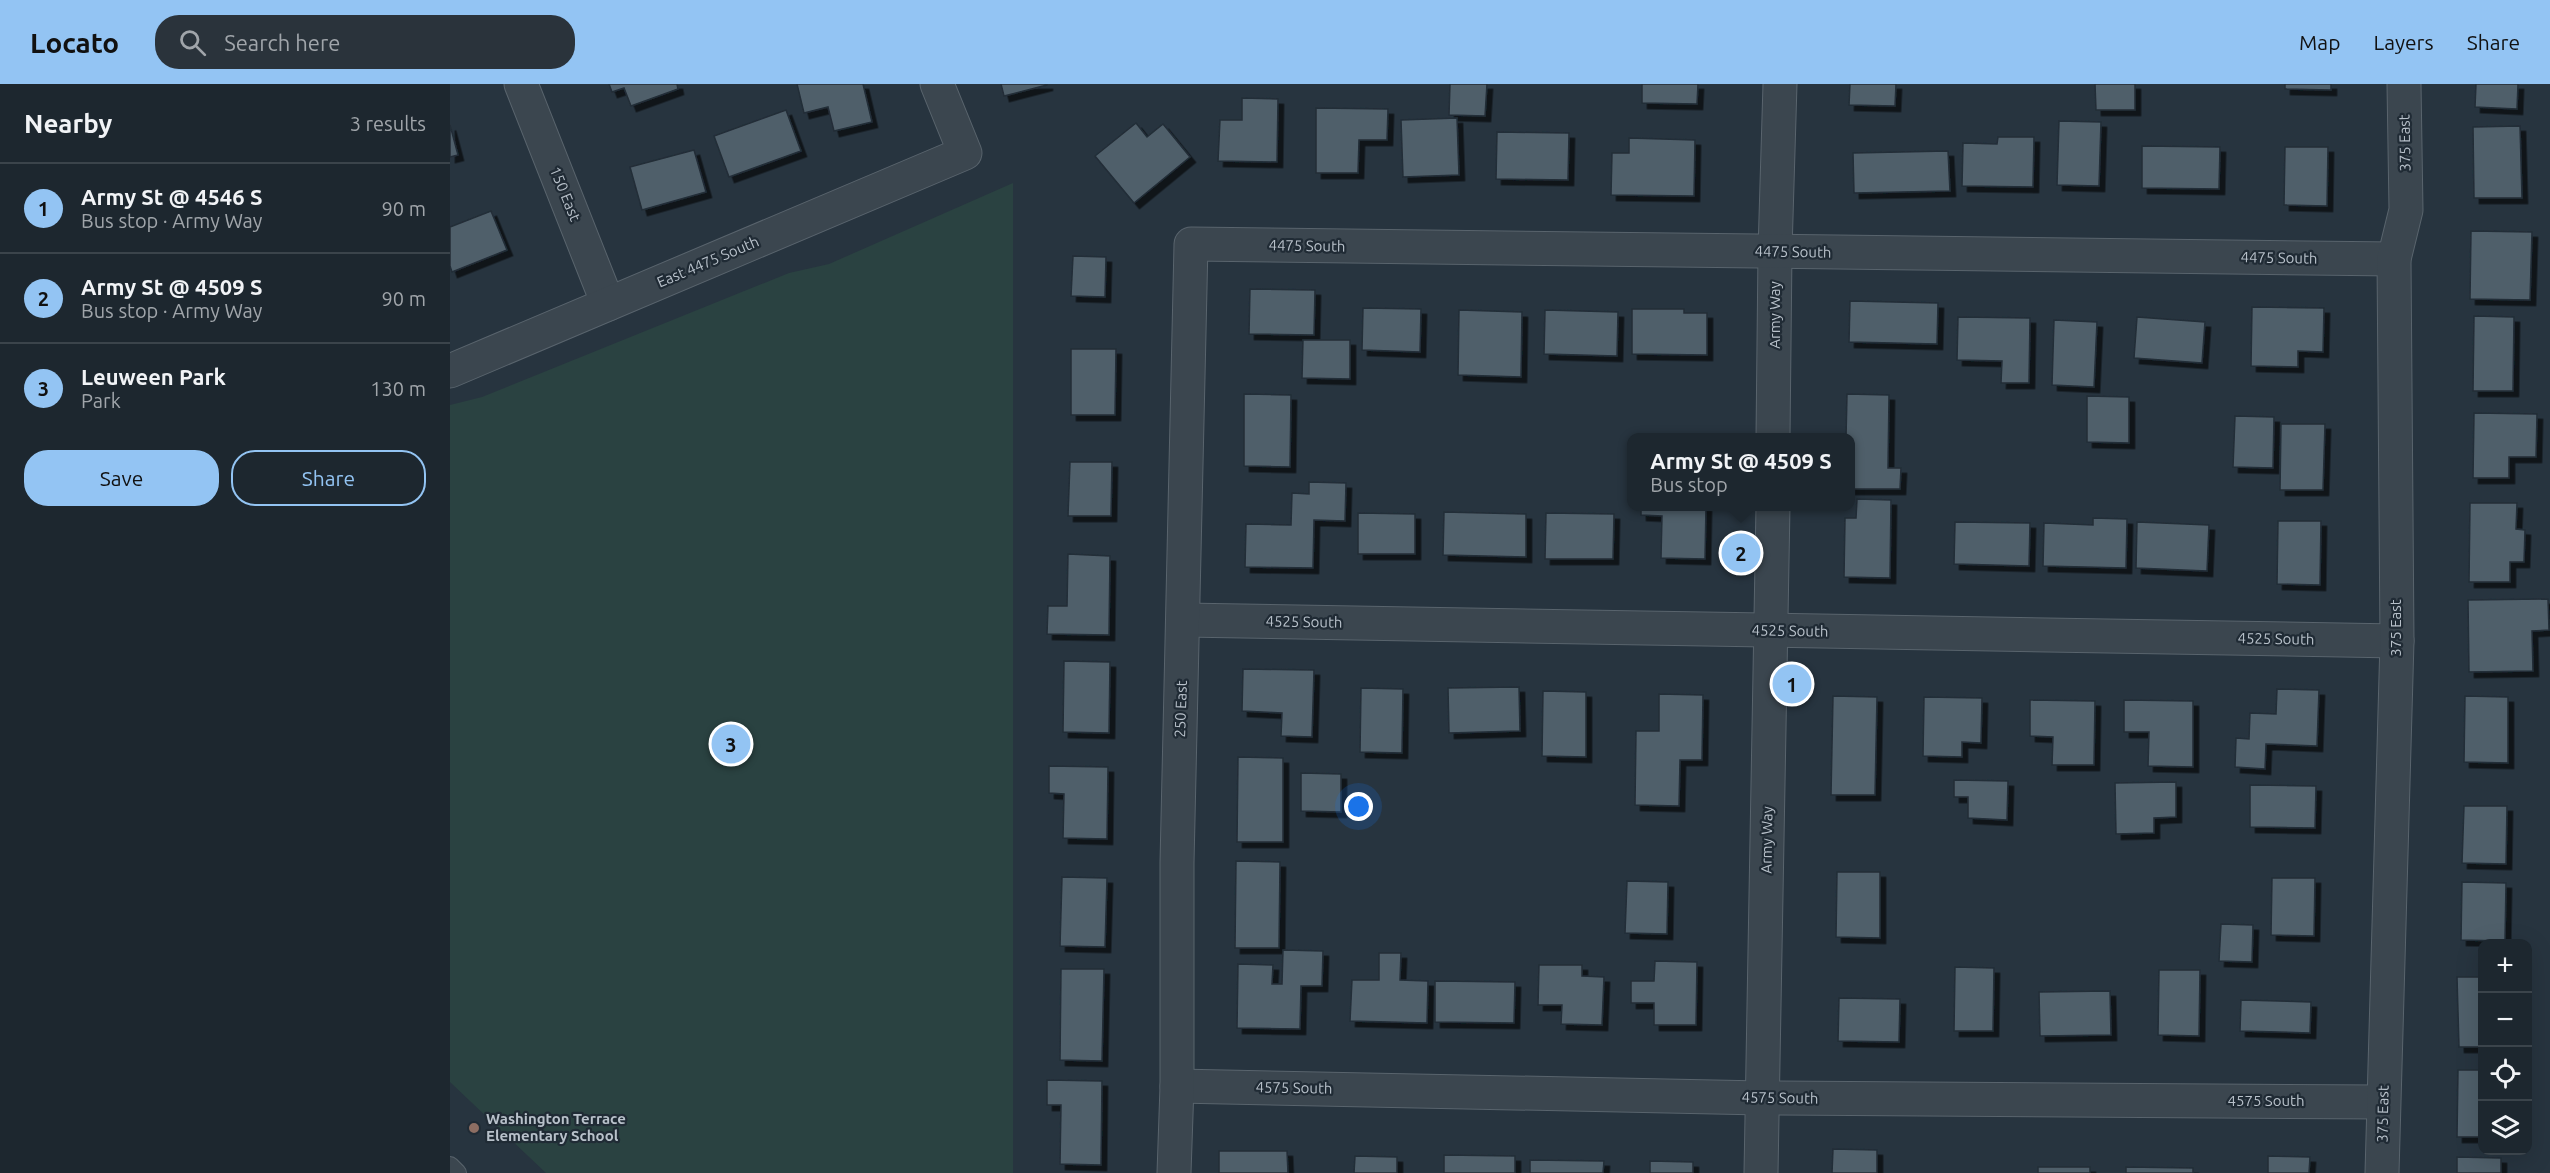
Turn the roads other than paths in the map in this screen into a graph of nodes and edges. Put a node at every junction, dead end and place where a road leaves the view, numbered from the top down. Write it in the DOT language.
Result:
graph roads {
  1 [pos="521,84"];
  2 [pos="937,84"];
  3 [pos="1780,84"];
  4 [pos="2404,84"];
  5 [pos="1191,244"];
  6 [pos="1775,251"];
  7 [pos="2394,259"];
  8 [pos="608,304"];
  9 [pos="450,370"];
  10 [pos="1773,433"];
  11 [pos="1773,511"];
  12 [pos="1184,620"];
  13 [pos="1772,630"];
  14 [pos="2397,641"];
  15 [pos="1177,1086"];
  16 [pos="1762,1098"];
  17 [pos="2383,1102"];
  18 [pos="450,1166"];
  19 [pos="457,1173"];
  20 [pos="1174,1173"];
  21 [pos="1761,1173"];
  22 [pos="2382,1173"];
  1 -- 8 [label="street, 150 East"];
  2 -- 8 [label="street, East 4475 South"];
  3 -- 6 [label="street, Army Way"];
  4 -- 7 [label="street, 375 East"];
  5 -- 6 [label="street, 4475 South"];
  5 -- 12 [label="street, 250 East"];
  6 -- 7 [label="street, 4475 South"];
  6 -- 10 [label="street, Army Way"];
  7 -- 14 [label="street, 375 East"];
  8 -- 9 [label="street, East 4475 South"];
  11 -- 13 [label="street, Army Way"];
  12 -- 13 [label="street, 4525 South"];
  12 -- 15 [label="street, 250 East"];
  13 -- 14 [label="street, 4525 South"];
  13 -- 16 [label="street, Army Way"];
  14 -- 17 [label="street, 375 East"];
  15 -- 16 [label="street, 4575 South"];
  15 -- 20 [label="street, 250 East"];
  16 -- 17 [label="street, 4575 South"];
  16 -- 21 [label="street, Army Way"];
  17 -- 22 [label="street, 375 East"];
  18 -- 19 [label="lane"];
}
